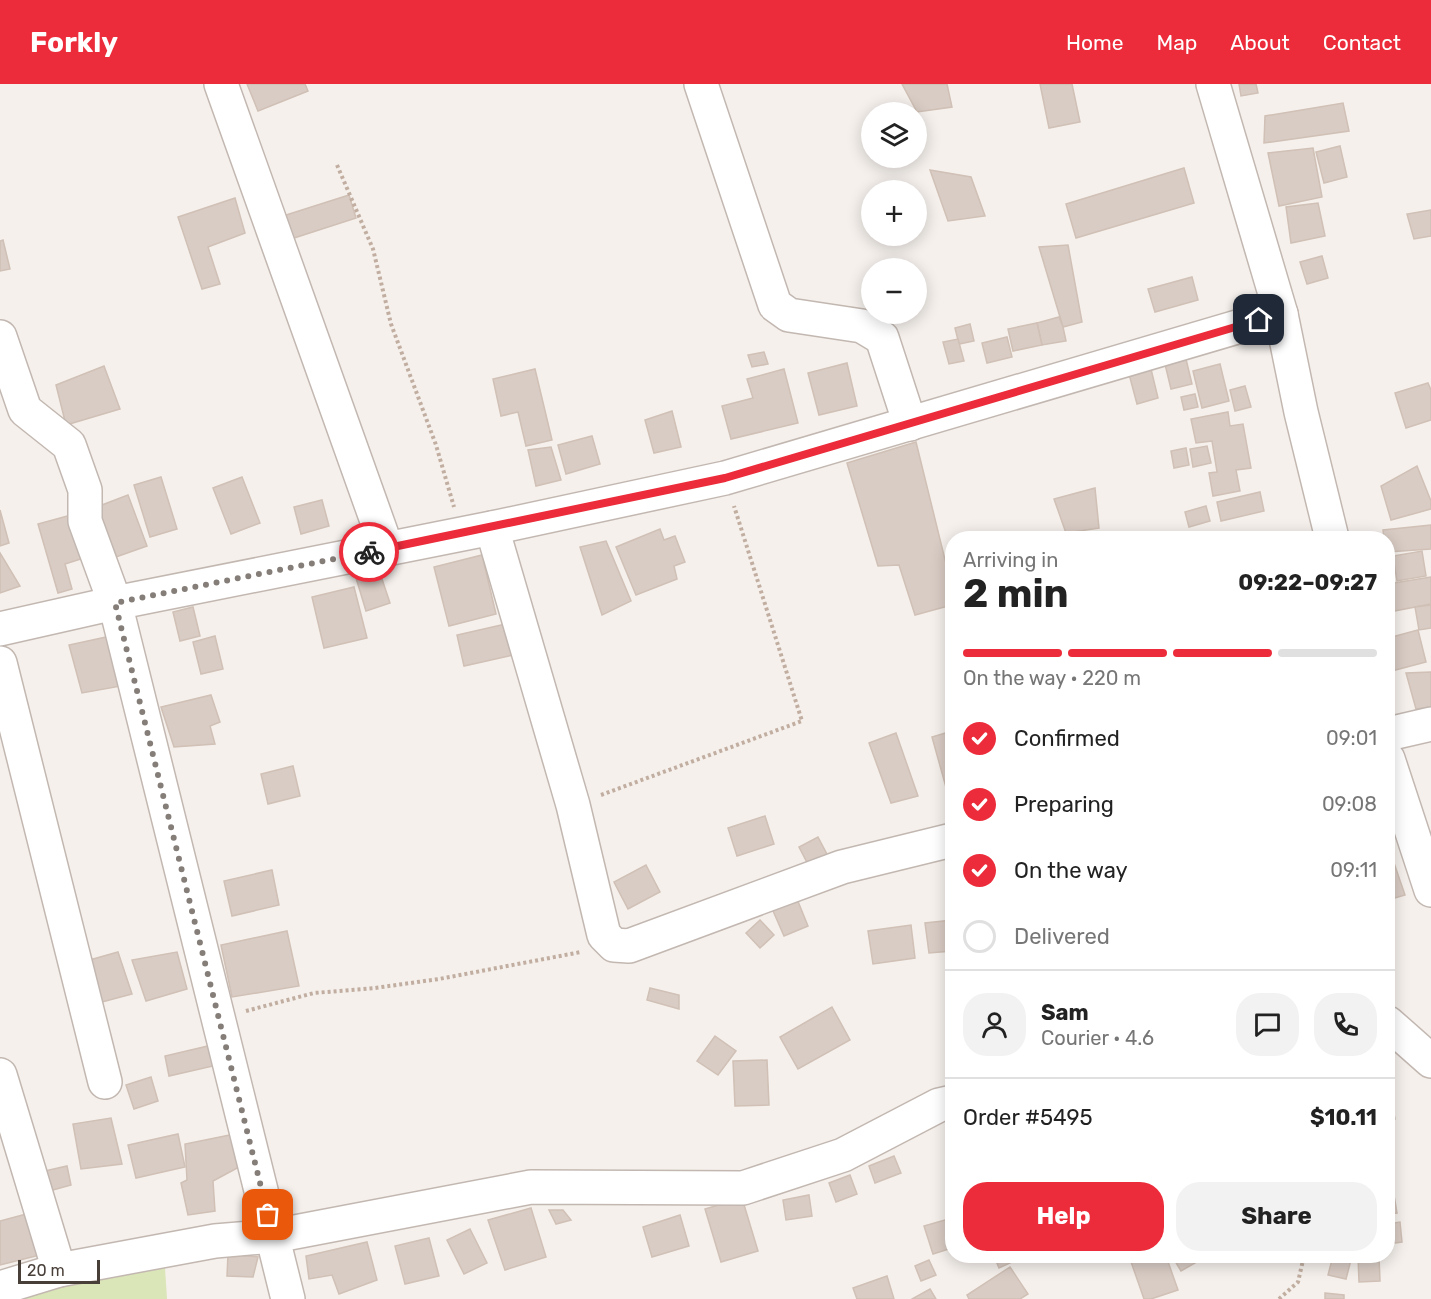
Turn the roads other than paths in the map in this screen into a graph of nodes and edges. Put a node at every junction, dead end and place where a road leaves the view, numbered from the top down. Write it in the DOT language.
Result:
graph roads {
  1 [pos="221,84"];
  2 [pos="701,84"];
  3 [pos="1213,84"];
  4 [pos="1281,314"];
  5 [pos="0,337"];
  6 [pos="910,424"];
  7 [pos="477,531"];
  8 [pos="1330,531"];
  9 [pos="387,549"];
  10 [pos="115,603"];
  11 [pos="0,629"];
  12 [pos="0,663"];
  13 [pos="1431,724"];
  14 [pos="1395,732"];
  15 [pos="1395,780"];
  16 [pos="945,842"];
  17 [pos="1431,891"];
  18 [pos="1395,1029"];
  19 [pos="1431,1061"];
  20 [pos="0,1075"];
  21 [pos="105,1082"];
  22 [pos="945,1104"];
  23 [pos="274,1236"];
  24 [pos="59,1270"];
  25 [pos="0,1288"];
  26 [pos="288,1299"];
  1 -- 9 [label="street"];
  2 -- 6 [label="street"];
  3 -- 4 [label="street"];
  4 -- 6 [label="street"];
  4 -- 8 [label="street"];
  5 -- 10 [label="street"];
  6 -- 7 [label="street"];
  7 -- 9 [label="street"];
  7 -- 16 [label="street"];
  9 -- 10 [label="street"];
  10 -- 11 [label="street"];
  10 -- 23 [label="street"];
  12 -- 21 [label="street"];
  13 -- 14 [label="street"];
  15 -- 17 [label="street"];
  18 -- 19 [label="street"];
  20 -- 24 [label="street"];
  22 -- 23 [label="street"];
  23 -- 24 [label="street"];
  23 -- 26 [label="street"];
  24 -- 25 [label="street"];
}
